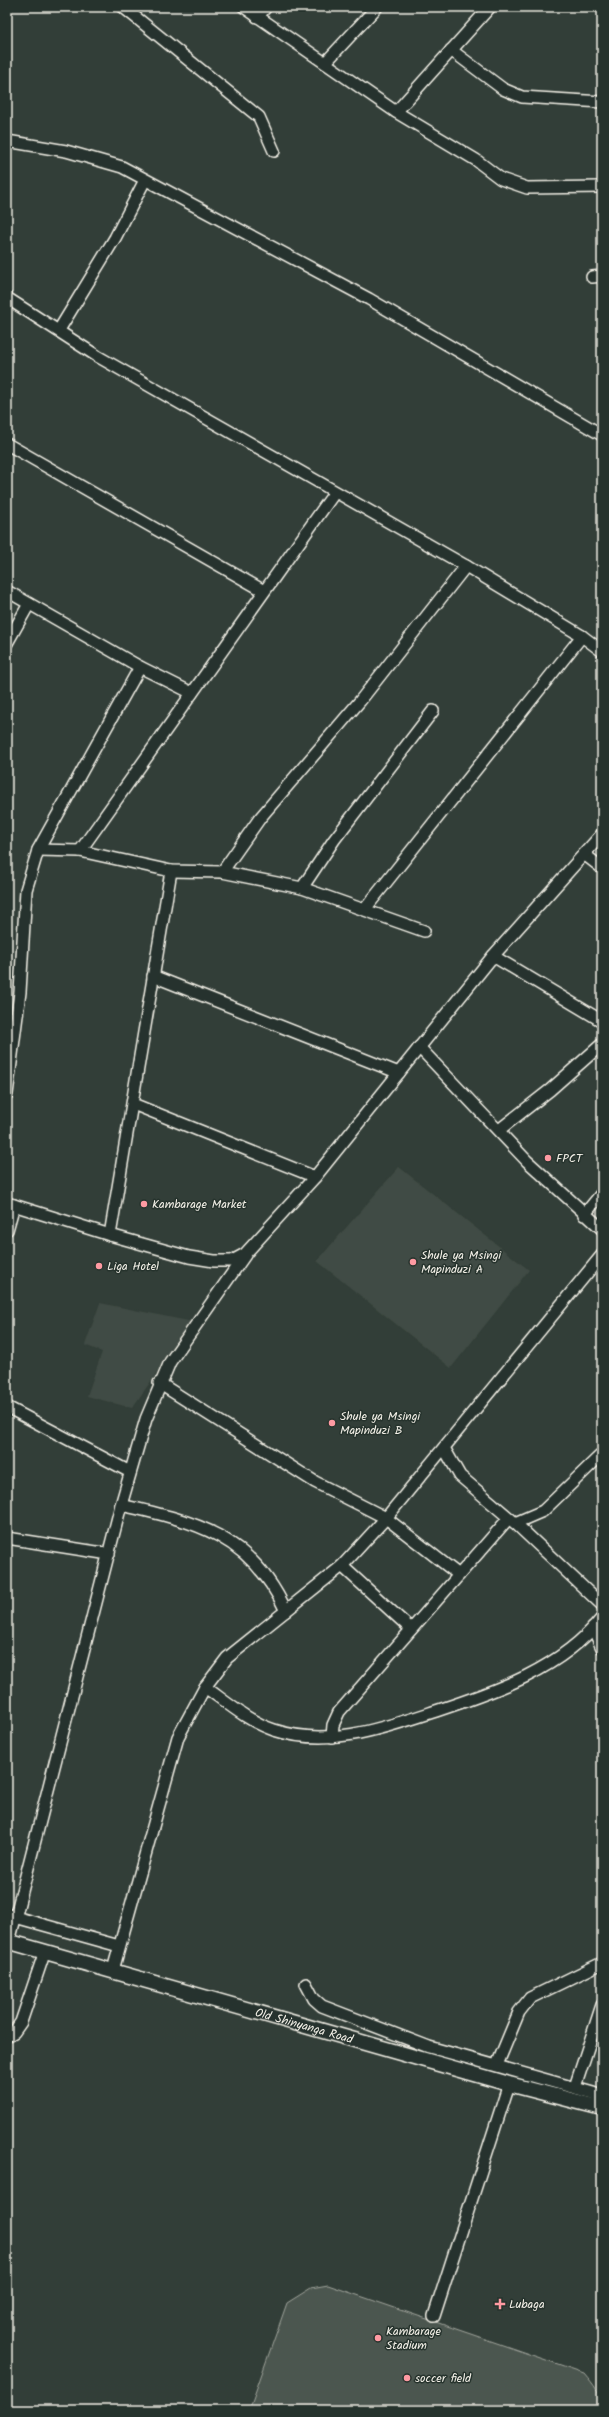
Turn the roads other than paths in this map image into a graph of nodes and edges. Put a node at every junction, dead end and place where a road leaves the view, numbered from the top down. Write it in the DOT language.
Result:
graph roads {
  1 [pos="122,7"];
  2 [pos="244,7"];
  3 [pos="266,7"];
  4 [pos="377,7"];
  5 [pos="490,7"];
  6 [pos="257,17"];
  7 [pos="451,50"];
  8 [pos="325,63"];
  9 [pos="602,102"];
  10 [pos="396,112"];
  11 [pos="7,141"];
  12 [pos="274,151"];
  13 [pos="145,180"];
  14 [pos="602,186"];
  15 [pos="7,298"];
  16 [pos="59,330"];
  17 [pos="602,436"];
  18 [pos="7,444"];
  19 [pos="335,492"];
  20 [pos="466,566"];
  21 [pos="7,591"];
  22 [pos="264,591"];
  23 [pos="28,604"];
  24 [pos="582,636"];
  25 [pos="7,642"];
  26 [pos="602,651"];
  27 [pos="140,667"];
  28 [pos="192,693"];
  29 [pos="433,711"];
  30 [pos="602,834"];
  31 [pos="38,850"];
  32 [pos="80,851"];
  33 [pos="584,854"];
  34 [pos="602,868"];
  35 [pos="171,871"];
  36 [pos="222,872"];
  37 [pos="302,888"];
  38 [pos="365,908"];
  39 [pos="424,931"];
  40 [pos="493,956"];
  41 [pos="153,976"];
  42 [pos="602,1021"];
  43 [pos="602,1044"];
  44 [pos="419,1047"];
  45 [pos="399,1073"];
  46 [pos="7,1094"];
  47 [pos="133,1104"];
  48 [pos="499,1130"];
  49 [pos="315,1177"];
  50 [pos="602,1193"];
  51 [pos="11,1204"];
  52 [pos="584,1215"];
  53 [pos="602,1229"];
  54 [pos="7,1230"];
  55 [pos="110,1235"];
  56 [pos="245,1254"];
  57 [pos="602,1255"];
  58 [pos="159,1383"];
  59 [pos="7,1407"];
  60 [pos="444,1448"];
  61 [pos="602,1454"];
  62 [pos="130,1472"];
  63 [pos="121,1504"];
  64 [pos="386,1518"];
  65 [pos="512,1521"];
  66 [pos="7,1538"];
  67 [pos="108,1554"];
  68 [pos="342,1566"];
  69 [pos="459,1575"];
  70 [pos="602,1605"];
  71 [pos="286,1611"];
  72 [pos="602,1618"];
  73 [pos="593,1628"];
  74 [pos="411,1629"];
  75 [pos="602,1648"];
  76 [pos="205,1687"];
  77 [pos="332,1737"];
  78 [pos="10,1916"];
  79 [pos="8,1942"];
  80 [pos="119,1946"];
  81 [pos="45,1952"];
  82 [pos="602,1963"];
  83 [pos="113,1970"];
  84 [pos="306,1984"];
  85 [pos="602,2005"];
  86 [pos="7,2036"];
  87 [pos="497,2065"];
  88 [pos="509,2084"];
  89 [pos="574,2087"];
  90 [pos="602,2097"];
  91 [pos="602,2108"];
  92 [pos="434,2316"];
  1 -- 12 [label="street"];
  2 -- 6 [label="street"];
  3 -- 6 [label="street"];
  4 -- 8 [label="street"];
  5 -- 7 [label="street"];
  6 -- 8 [label="street"];
  7 -- 9 [label="street"];
  7 -- 10 [label="street"];
  8 -- 10 [label="street"];
  10 -- 14 [label="street"];
  11 -- 13 [label="street"];
  13 -- 16 [label="street"];
  13 -- 17 [label="street"];
  15 -- 16 [label="street"];
  16 -- 19 [label="street"];
  18 -- 22 [label="street"];
  19 -- 20 [label="street"];
  19 -- 22 [label="street"];
  20 -- 24 [label="street"];
  20 -- 36 [label="street"];
  21 -- 23 [label="street"];
  22 -- 28 [label="street"];
  23 -- 25 [label="street"];
  23 -- 27 [label="street"];
  24 -- 26 [label="street"];
  24 -- 38 [label="street"];
  27 -- 28 [label="street"];
  27 -- 31 [label="street"];
  28 -- 32 [label="street"];
  29 -- 37 [label="street"];
  30 -- 33 [label="street"];
  31 -- 32 [label="street"];
  31 -- 46 [label="street"];
  32 -- 35 [label="street"];
  33 -- 34 [label="street"];
  33 -- 40 [label="street"];
  35 -- 36 [label="street"];
  35 -- 41 [label="street"];
  36 -- 37 [label="street"];
  37 -- 38 [label="street"];
  38 -- 39 [label="street"];
  40 -- 42 [label="street"];
  40 -- 44 [label="street"];
  41 -- 45 [label="street"];
  41 -- 47 [label="street"];
  43 -- 48 [label="street"];
  44 -- 45 [label="street"];
  44 -- 48 [label="street"];
  45 -- 49 [label="street"];
  47 -- 49 [label="street"];
  47 -- 55 [label="street"];
  48 -- 52 [label="street"];
  49 -- 56 [label="street"];
  50 -- 52 [label="street"];
  51 -- 54 [label="street"];
  51 -- 55 [label="street"];
  52 -- 53 [label="street"];
  55 -- 56 [label="street"];
  56 -- 58 [label="street"];
  57 -- 60 [label="street"];
  58 -- 62 [label="street"];
  58 -- 64 [label="street"];
  59 -- 62 [label="street"];
  60 -- 64 [label="street"];
  60 -- 65 [label="street"];
  61 -- 65 [label="street"];
  62 -- 63 [label="street"];
  63 -- 67 [label="street"];
  63 -- 71 [label="street"];
  64 -- 68 [label="street"];
  64 -- 69 [label="street"];
  65 -- 69 [label="street"];
  65 -- 70 [label="street"];
  66 -- 67 [label="street"];
  67 -- 78 [label="street"];
  68 -- 71 [label="street"];
  68 -- 74 [label="street"];
  69 -- 74 [label="street"];
  71 -- 76 [label="street"];
  72 -- 73 [label="street"];
  73 -- 75 [label="street"];
  73 -- 77 [label="street"];
  74 -- 77 [label="street"];
  76 -- 77 [label="street"];
  76 -- 80 [label="street"];
  78 -- 79 [label="street"];
  78 -- 80 [label="street"];
  79 -- 81 [label="main road, Old Shinyanga Road"];
  80 -- 83 [label="street"];
  81 -- 83 [label="main road, Old Shinyanga Road"];
  81 -- 86 [label="street"];
  82 -- 87 [label="street"];
  83 -- 88 [label="main road, Old Shinyanga Road"];
  84 -- 87 [label="street"];
  85 -- 89 [label="street"];
  87 -- 89 [label="street"];
  88 -- 91 [label="main road, Old Shinyanga Road"];
  88 -- 92 [label="street"];
  89 -- 90 [label="street"];
}
